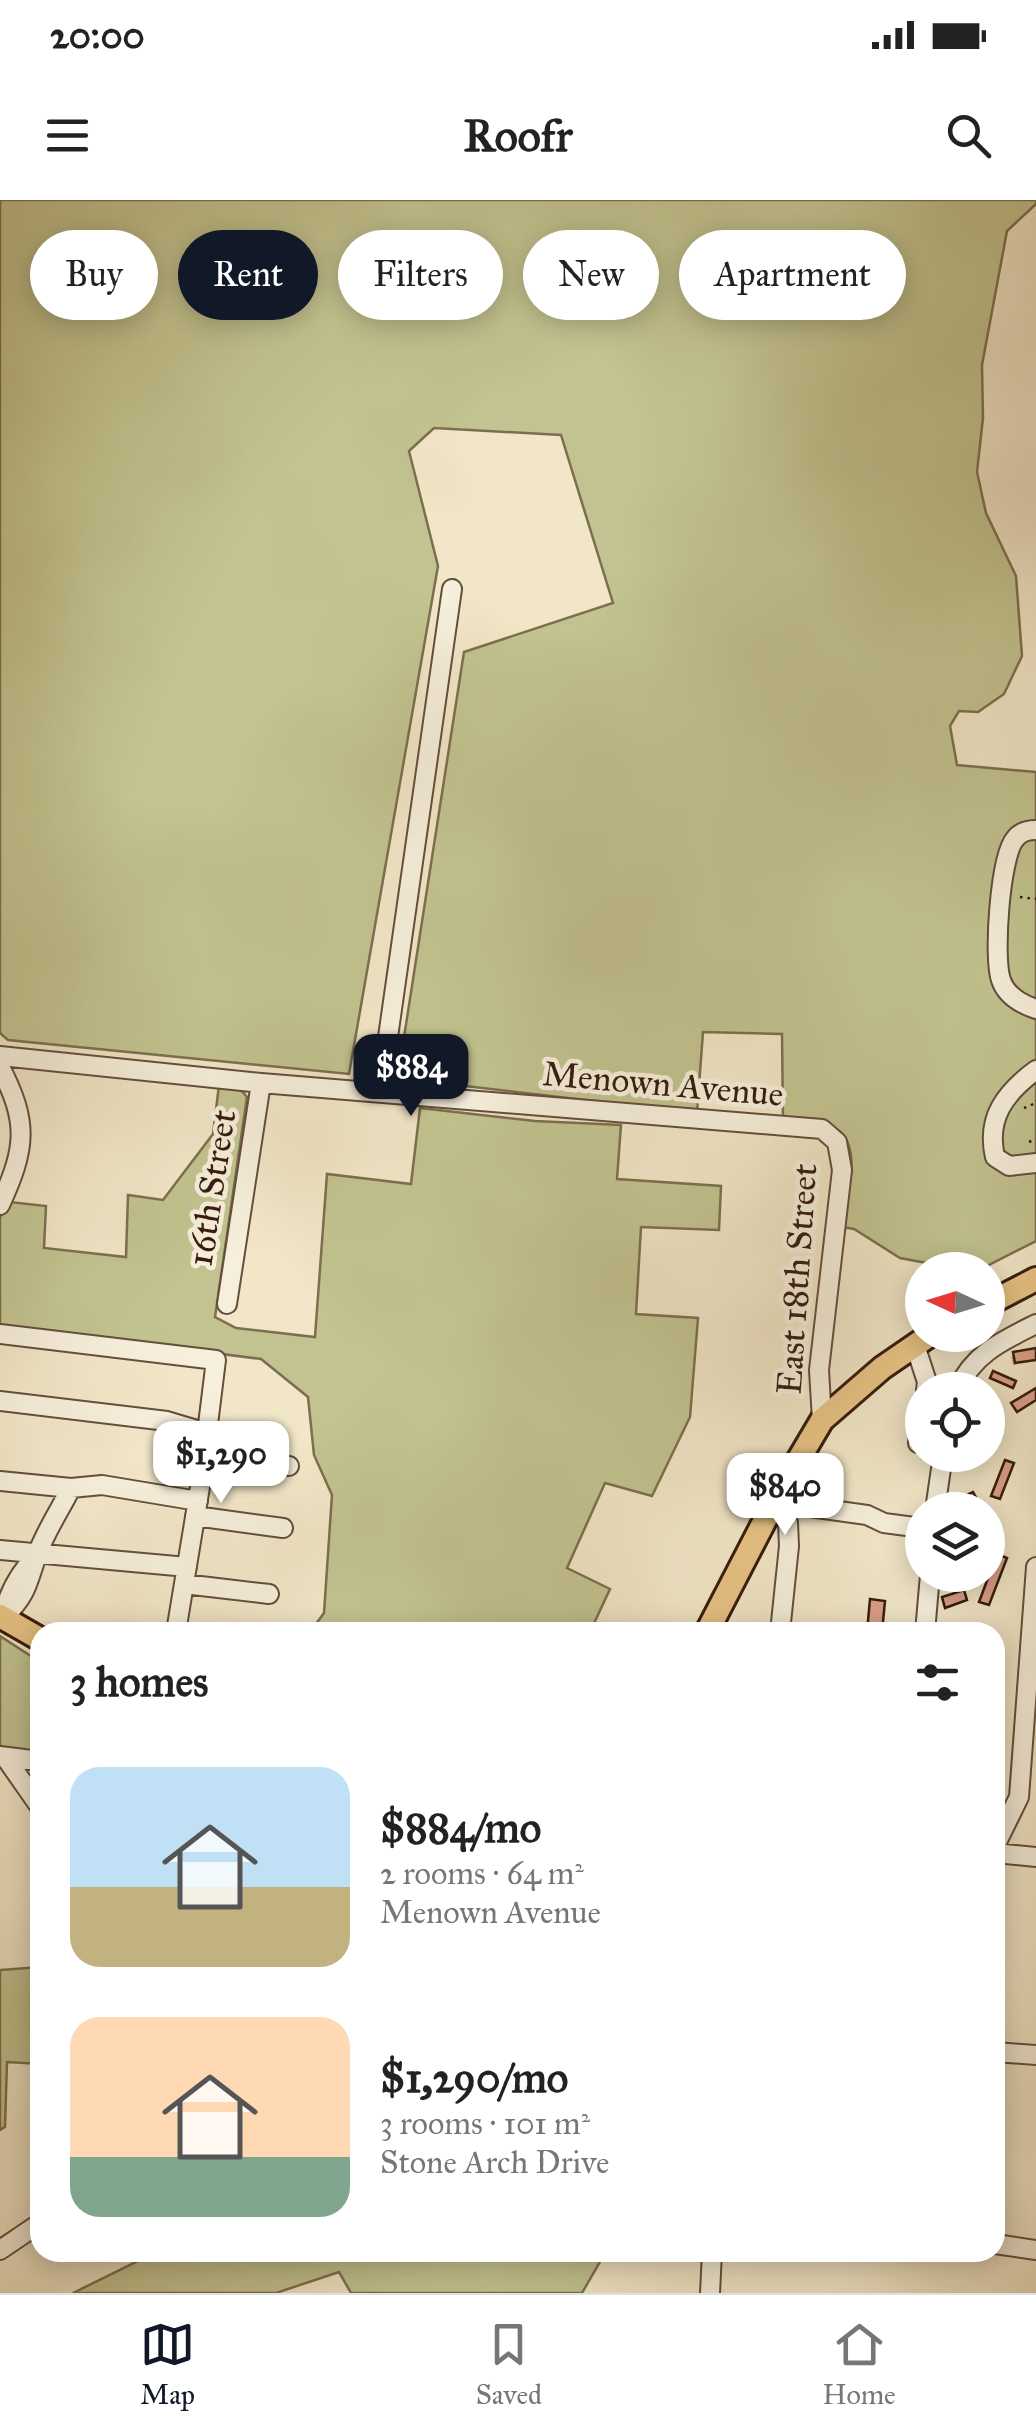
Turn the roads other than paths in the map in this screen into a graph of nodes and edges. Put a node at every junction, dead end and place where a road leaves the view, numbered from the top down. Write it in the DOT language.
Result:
graph roads {
  1 [pos="452,589"];
  2 [pos="1036,830"];
  3 [pos="1036,1010"];
  4 [pos="0,1056"];
  5 [pos="0,1067"];
  6 [pos="1036,1070"];
  7 [pos="261,1083"];
  8 [pos="380,1093"];
  9 [pos="837,1142"];
  10 [pos="1036,1163"];
  11 [pos="0,1204"];
  12 [pos="1036,1279"];
  13 [pos="1005,1295"];
  14 [pos="227,1304"];
  15 [pos="1036,1324"];
  16 [pos="0,1334"];
  17 [pos="905,1352"];
  18 [pos="967,1372"];
  19 [pos="0,1401"];
  20 [pos="822,1420"];
  21 [pos="207,1434"];
  22 [pos="204,1456"];
  23 [pos="288,1466"];
  24 [pos="0,1481"];
  25 [pos="70,1488"];
  26 [pos="774,1502"];
  27 [pos="196,1509"];
  28 [pos="905,1526"];
  29 [pos="283,1528"];
  30 [pos="0,1550"];
  31 [pos="37,1554"];
  32 [pos="1036,1567"];
  33 [pos="185,1575"];
  34 [pos="929,1592"];
  35 [pos="269,1594"];
  36 [pos="1,1617"];
  37 [pos="178,1622"];
  38 [pos="712,1622"];
  39 [pos="781,1622"];
  40 [pos="926,1622"];
  41 [pos="30,1633"];
  42 [pos="2,1756"];
  43 [pos="30,1760"];
  44 [pos="30,1794"];
  45 [pos="1005,1827"];
  46 [pos="1005,1851"];
  47 [pos="1036,1857"];
  48 [pos="1005,2053"];
  49 [pos="1036,2055"];
  50 [pos="30,2230"];
  51 [pos="1005,2245"];
  52 [pos="0,2250"];
  53 [pos="1036,2250"];
  54 [pos="712,2262"];
  55 [pos="710,2293"];
  1 -- 8 [label="street"];
  2 -- 3 [label="street"];
  4 -- 7 [label="street, Menown Avenue"];
  5 -- 11 [label="street"];
  6 -- 10 [label="street"];
  7 -- 8 [label="street, Menown Avenue"];
  7 -- 14 [label="street, 16th Street"];
  8 -- 9 [label="street, Menown Avenue"];
  9 -- 20 [label="street, East 18th Street"];
  12 -- 13 [label="main road"];
  15 -- 18 [label="street"];
  16 -- 21 [label="street"];
  17 -- 20 [label="main road"];
  19 -- 21 [label="street"];
  20 -- 26 [label="main road"];
  21 -- 22 [label="street"];
  22 -- 23 [label="street"];
  22 -- 27 [label="street"];
  24 -- 25 [label="street"];
  25 -- 27 [label="street"];
  25 -- 31 [label="street"];
  26 -- 28 [label="street"];
  26 -- 38 [label="main road"];
  26 -- 39 [label="street"];
  27 -- 29 [label="street"];
  27 -- 33 [label="street"];
  30 -- 31 [label="street"];
  31 -- 33 [label="street"];
  31 -- 36 [label="street"];
  32 -- 45 [label="street"];
  33 -- 35 [label="street"];
  33 -- 37 [label="street"];
  34 -- 40 [label="street"];
  36 -- 41 [label="main road"];
  42 -- 43 [label="street"];
  42 -- 44 [label="street"];
  46 -- 47 [label="street"];
  48 -- 49 [label="street"];
  50 -- 52 [label="street"];
  51 -- 53 [label="street"];
  54 -- 55 [label="street"];
}
